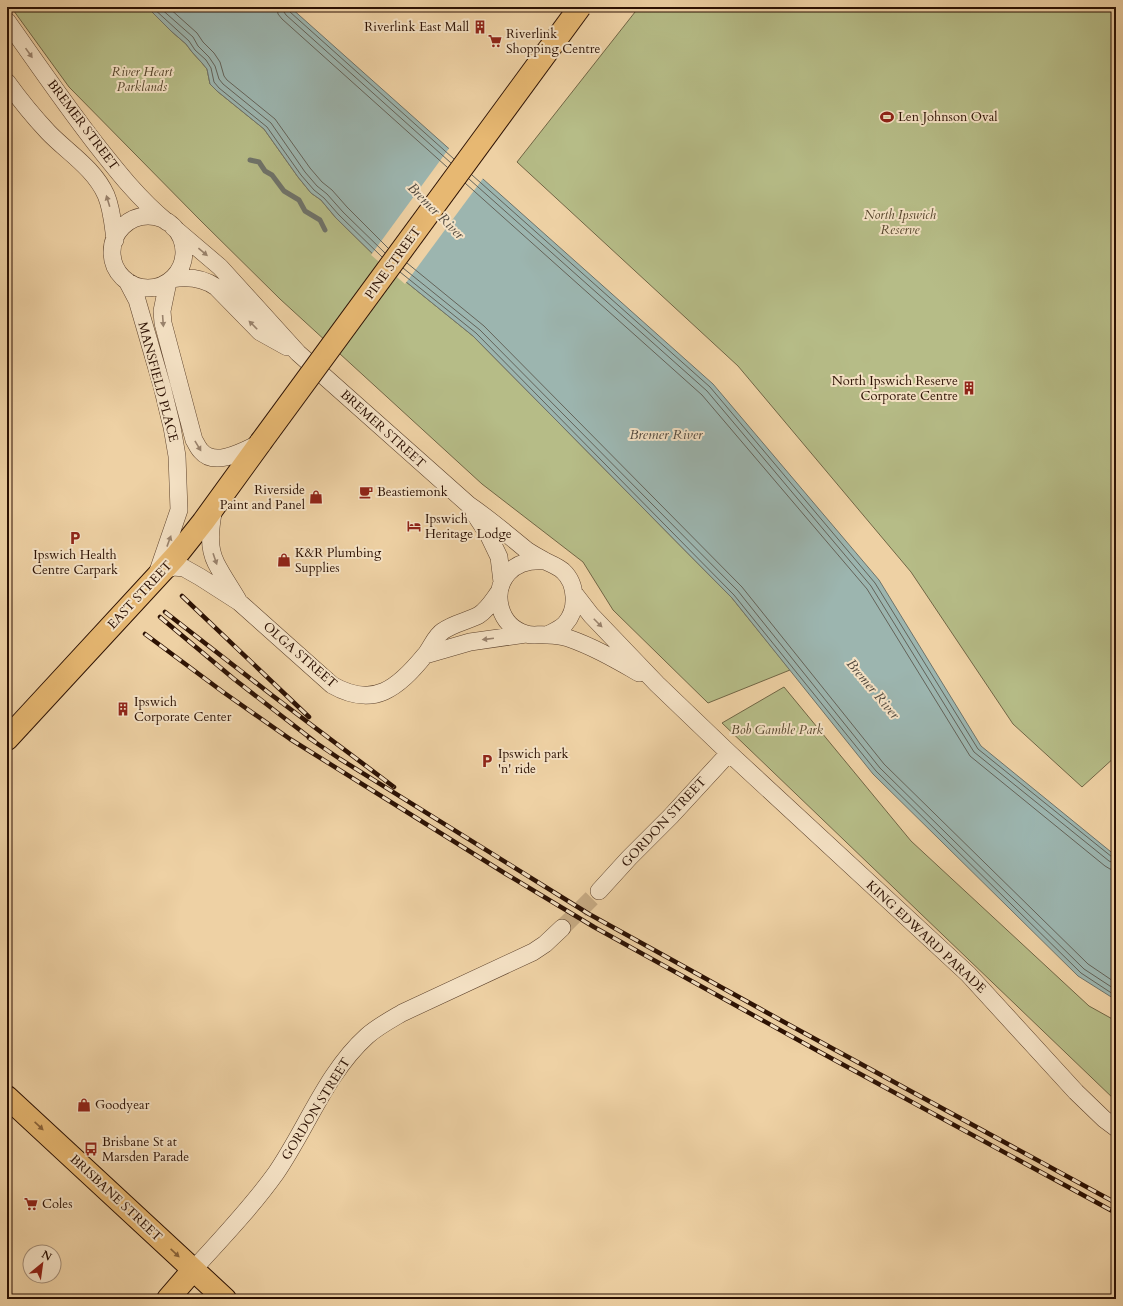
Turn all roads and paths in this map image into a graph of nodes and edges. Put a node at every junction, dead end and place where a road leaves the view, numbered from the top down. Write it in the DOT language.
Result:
graph roads {
  1 [pos="580,7"];
  2 [pos="7,21"];
  3 [pos="7,82"];
  4 [pos="170,224"];
  5 [pos="115,240"];
  6 [pos="127,281"];
  7 [pos="170,281"];
  8 [pos="298,353"];
  9 [pos="261,442"];
  10 [pos="468,505"];
  11 [pos="214,506"];
  12 [pos="544,561"];
  13 [pos="160,574"];
  14 [pos="501,587"];
  15 [pos="574,593"];
  16 [pos="239,602"];
  17 [pos="526,634"];
  18 [pos="547,635"];
  19 [pos="424,655"];
  20 [pos="657,684"];
  21 [pos="7,739"];
  22 [pos="729,753"];
  23 [pos="600,891"];
  24 [pos="562,928"];
  25 [pos="7,1097"];
  26 [pos="1116,1128"];
  27 [pos="193,1270"];
  28 [pos="168,1299"];
  29 [pos="225,1299"];
  1 -- 9 [label="main road, PINE STREET, bridge"];
  2 -- 4 [label="street, BREMER STREET, one-way"];
  5 -- 3 [label="street, BREMER STREET, one-way"];
  4 -- 5 [label="street"];
  4 -- 7 [label="street"];
  4 -- 8 [label="street, BREMER STREET, one-way"];
  5 -- 6 [label="street"];
  6 -- 7 [label="street"];
  13 -- 6 [label="street, MANSFIELD PLACE, one-way"];
  8 -- 7 [label="street, BREMER STREET, one-way"];
  7 -- 9 [label="street, MANSFIELD PLACE, one-way"];
  8 -- 10 [label="street, BREMER STREET"];
  9 -- 11 [label="main road, EAST STREET"];
  10 -- 12 [label="street, BREMER STREET"];
  10 -- 14 [label="street, BREMER STREET"];
  11 -- 13 [label="main road, EAST STREET"];
  11 -- 16 [label="street, OLGA STREET, one-way"];
  12 -- 14 [label="street"];
  12 -- 15 [label="street, BREMER STREET"];
  13 -- 16 [label="street, OLGA STREET"];
  13 -- 21 [label="main road, EAST STREET"];
  14 -- 17 [label="street, BREMER STREET"];
  14 -- 19 [label="street, OLGA STREET"];
  15 -- 18 [label="street"];
  15 -- 20 [label="street, BREMER STREET, one-way"];
  16 -- 19 [label="street, OLGA STREET"];
  17 -- 18 [label="street, BREMER STREET"];
  17 -- 19 [label="street, one-way"];
  18 -- 20 [label="street, BREMER STREET"];
  20 -- 22 [label="street, BREMER STREET"];
  22 -- 23 [label="street, GORDON STREET"];
  22 -- 26 [label="street, KING EDWARD PARADE"];
  24 -- 27 [label="street, GORDON STREET"];
  25 -- 27 [label="main road, BRISBANE STREET, one-way"];
  27 -- 28 [label="main road, GORDON STREET"];
  27 -- 29 [label="main road, BRISBANE STREET"];
}
